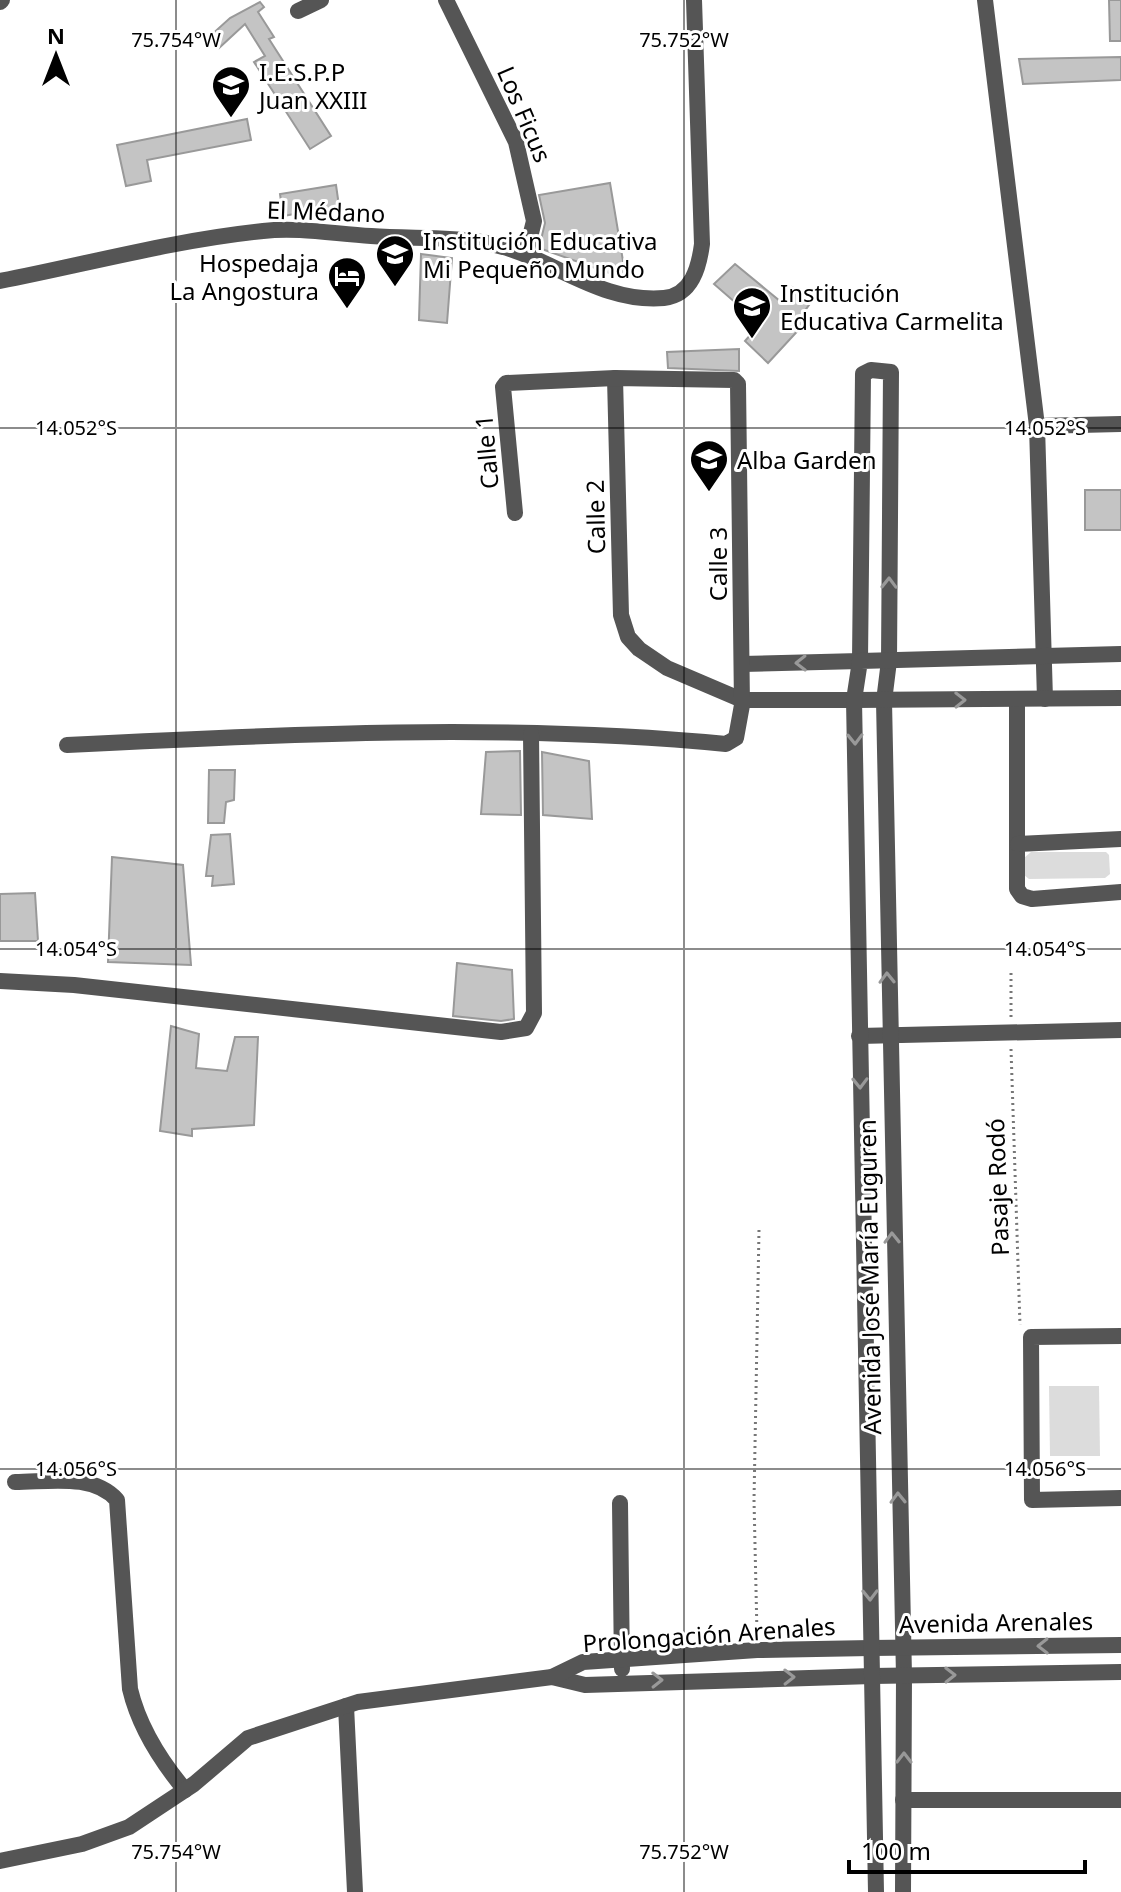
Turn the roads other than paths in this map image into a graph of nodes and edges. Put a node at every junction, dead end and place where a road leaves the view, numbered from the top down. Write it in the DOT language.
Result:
graph roads {
  1 [pos="321,0"];
  2 [pos="446,0"];
  3 [pos="694,0"];
  4 [pos="985,0"];
  5 [pos="298,11"];
  6 [pos="526,253"];
  7 [pos="0,281"];
  8 [pos="615,378"];
  9 [pos="1121,424"];
  10 [pos="1037,426"];
  11 [pos="515,513"];
  12 [pos="890,521"];
  13 [pos="861,522"];
  14 [pos="1121,654"];
  15 [pos="1044,655"];
  16 [pos="860,661"];
  17 [pos="889,661"];
  18 [pos="742,664"];
  19 [pos="1121,698"];
  20 [pos="1017,699"];
  21 [pos="1045,699"];
  22 [pos="742,700"];
  23 [pos="854,700"];
  24 [pos="884,701"];
  25 [pos="531,734"];
  26 [pos="67,745"];
  27 [pos="1121,839"];
  28 [pos="1018,844"];
  29 [pos="1121,892"];
  30 [pos="0,981"];
  31 [pos="1121,1030"];
  32 [pos="888,1034"];
  33 [pos="859,1036"];
  34 [pos="1121,1336"];
  35 [pos="15,1482"];
  36 [pos="1121,1498"];
  37 [pos="620,1503"];
  38 [pos="1121,1645"];
  39 [pos="871,1648"];
  40 [pos="904,1648"];
  41 [pos="622,1658"];
  42 [pos="1121,1672"];
  43 [pos="872,1676"];
  44 [pos="904,1676"];
  45 [pos="552,1677"];
  46 [pos="621,1681"];
  47 [pos="346,1706"];
  48 [pos="185,1790"];
  49 [pos="903,1800"];
  50 [pos="1121,1800"];
  51 [pos="0,1861"];
  52 [pos="355,1892"];
  53 [pos="876,1892"];
  54 [pos="903,1892"];
  1 -- 5 [label="street"];
  2 -- 6 [label="street, Los Ficus"];
  3 -- 6 [label="street, El Médano"];
  4 -- 10 [label="street"];
  6 -- 7 [label="street, El Médano"];
  8 -- 11 [label="street, Calle 1"];
  8 -- 18 [label="street, Calle 3"];
  8 -- 22 [label="street, Calle 2"];
  9 -- 10 [label="street"];
  10 -- 15 [label="street"];
  12 -- 13 [label="street"];
  12 -- 13 [label="street, Avenida José María Euguren"];
  17 -- 12 [label="street, Avenida José María Euguren, one-way"];
  13 -- 16 [label="street, Avenida José María Euguren"];
  14 -- 15 [label="street"];
  15 -- 17 [label="street"];
  15 -- 21 [label="street"];
  16 -- 17 [label="street"];
  16 -- 18 [label="street, one-way"];
  16 -- 23 [label="street, Avenida José María Euguren"];
  17 -- 24 [label="street, Avenida José María Euguren"];
  18 -- 22 [label="street, Calle 3"];
  19 -- 21 [label="street"];
  20 -- 21 [label="street"];
  24 -- 20 [label="street, one-way"];
  20 -- 28 [label="street"];
  22 -- 23 [label="street"];
  22 -- 25 [label="street, Calle 3"];
  23 -- 24 [label="street"];
  23 -- 33 [label="street, Avenida José María Euguren, one-way"];
  32 -- 24 [label="street, Avenida José María Euguren, one-way"];
  25 -- 26 [label="street, Calle 3"];
  25 -- 30 [label="street"];
  27 -- 28 [label="street"];
  28 -- 29 [label="street"];
  31 -- 32 [label="street"];
  32 -- 33 [label="street"];
  40 -- 32 [label="street, Avenida José María Euguren, one-way"];
  33 -- 39 [label="street, Avenida José María Euguren, one-way"];
  34 -- 36 [label="street"];
  35 -- 48 [label="street"];
  37 -- 41 [label="street"];
  38 -- 40 [label="street, Avenida Arenales, one-way"];
  39 -- 40 [label="street, Avenida Arenales"];
  39 -- 41 [label="street, Prolongación Arenales"];
  39 -- 43 [label="street, Avenida José María Euguren"];
  40 -- 44 [label="street, Avenida José María Euguren"];
  41 -- 45 [label="street, Prolongación Arenales"];
  41 -- 46 [label="street"];
  44 -- 42 [label="street, one-way"];
  43 -- 44 [label="street"];
  46 -- 43 [label="street, Prolongación Arenales, one-way"];
  43 -- 53 [label="street, Avenida José María Euguren"];
  49 -- 44 [label="street, Avenida José María Euguren, one-way"];
  45 -- 46 [label="street, Prolongación Arenales"];
  45 -- 47 [label="street, Prolongación Arenales"];
  47 -- 48 [label="street, Prolongación Arenales"];
  47 -- 52 [label="street"];
  48 -- 51 [label="street, Prolongación Arenales"];
  49 -- 50 [label="street"];
  49 -- 54 [label="street, Avenida José María Euguren"];
}
